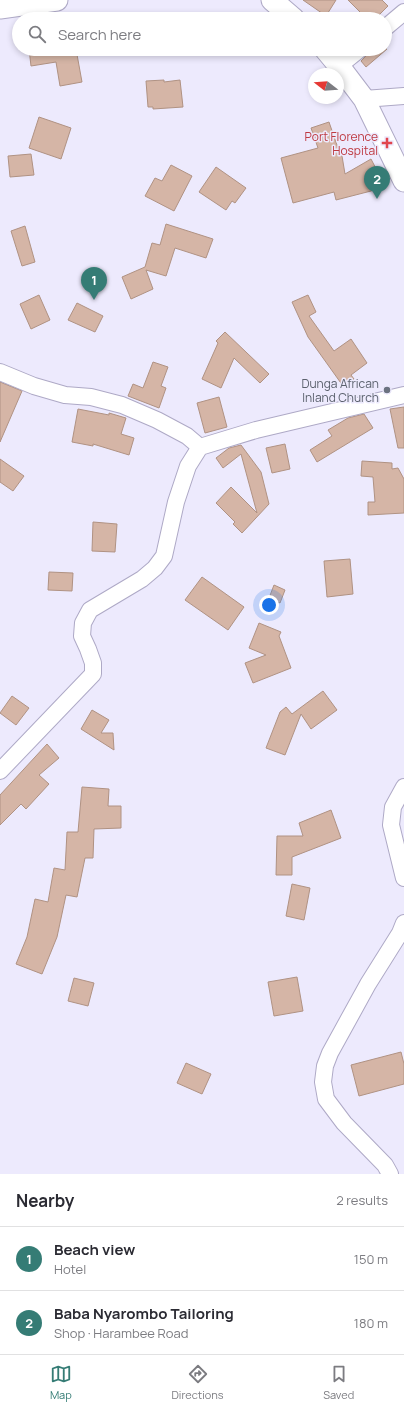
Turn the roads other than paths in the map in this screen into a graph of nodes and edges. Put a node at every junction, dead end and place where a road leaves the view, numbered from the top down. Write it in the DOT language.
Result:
graph roads {
  1 [pos="57,0"];
  2 [pos="272,0"];
  3 [pos="0,8"];
  4 [pos="286,12"];
  5 [pos="404,12"];
  6 [pos="392,22"];
  7 [pos="331,56"];
  8 [pos="352,56"];
  9 [pos="340,66"];
  10 [pos="404,96"];
  11 [pos="364,99"];
  12 [pos="404,181"];
  13 [pos="0,372"];
  14 [pos="404,395"];
  15 [pos="200,447"];
  16 [pos="0,771"];
  17 [pos="404,787"];
  18 [pos="404,878"];
  19 [pos="404,923"];
  20 [pos="390,1174"];
  1 -- 3 [label="main road"];
  2 -- 4 [label="main road"];
  5 -- 6 [label="street"];
  7 -- 9 [label="main road"];
  8 -- 9 [label="street"];
  9 -- 11 [label="main road"];
  10 -- 11 [label="street"];
  11 -- 12 [label="main road"];
  13 -- 15 [label="street"];
  14 -- 15 [label="street"];
  15 -- 16 [label="street"];
  17 -- 18 [label="street"];
  19 -- 20 [label="street"];
}
